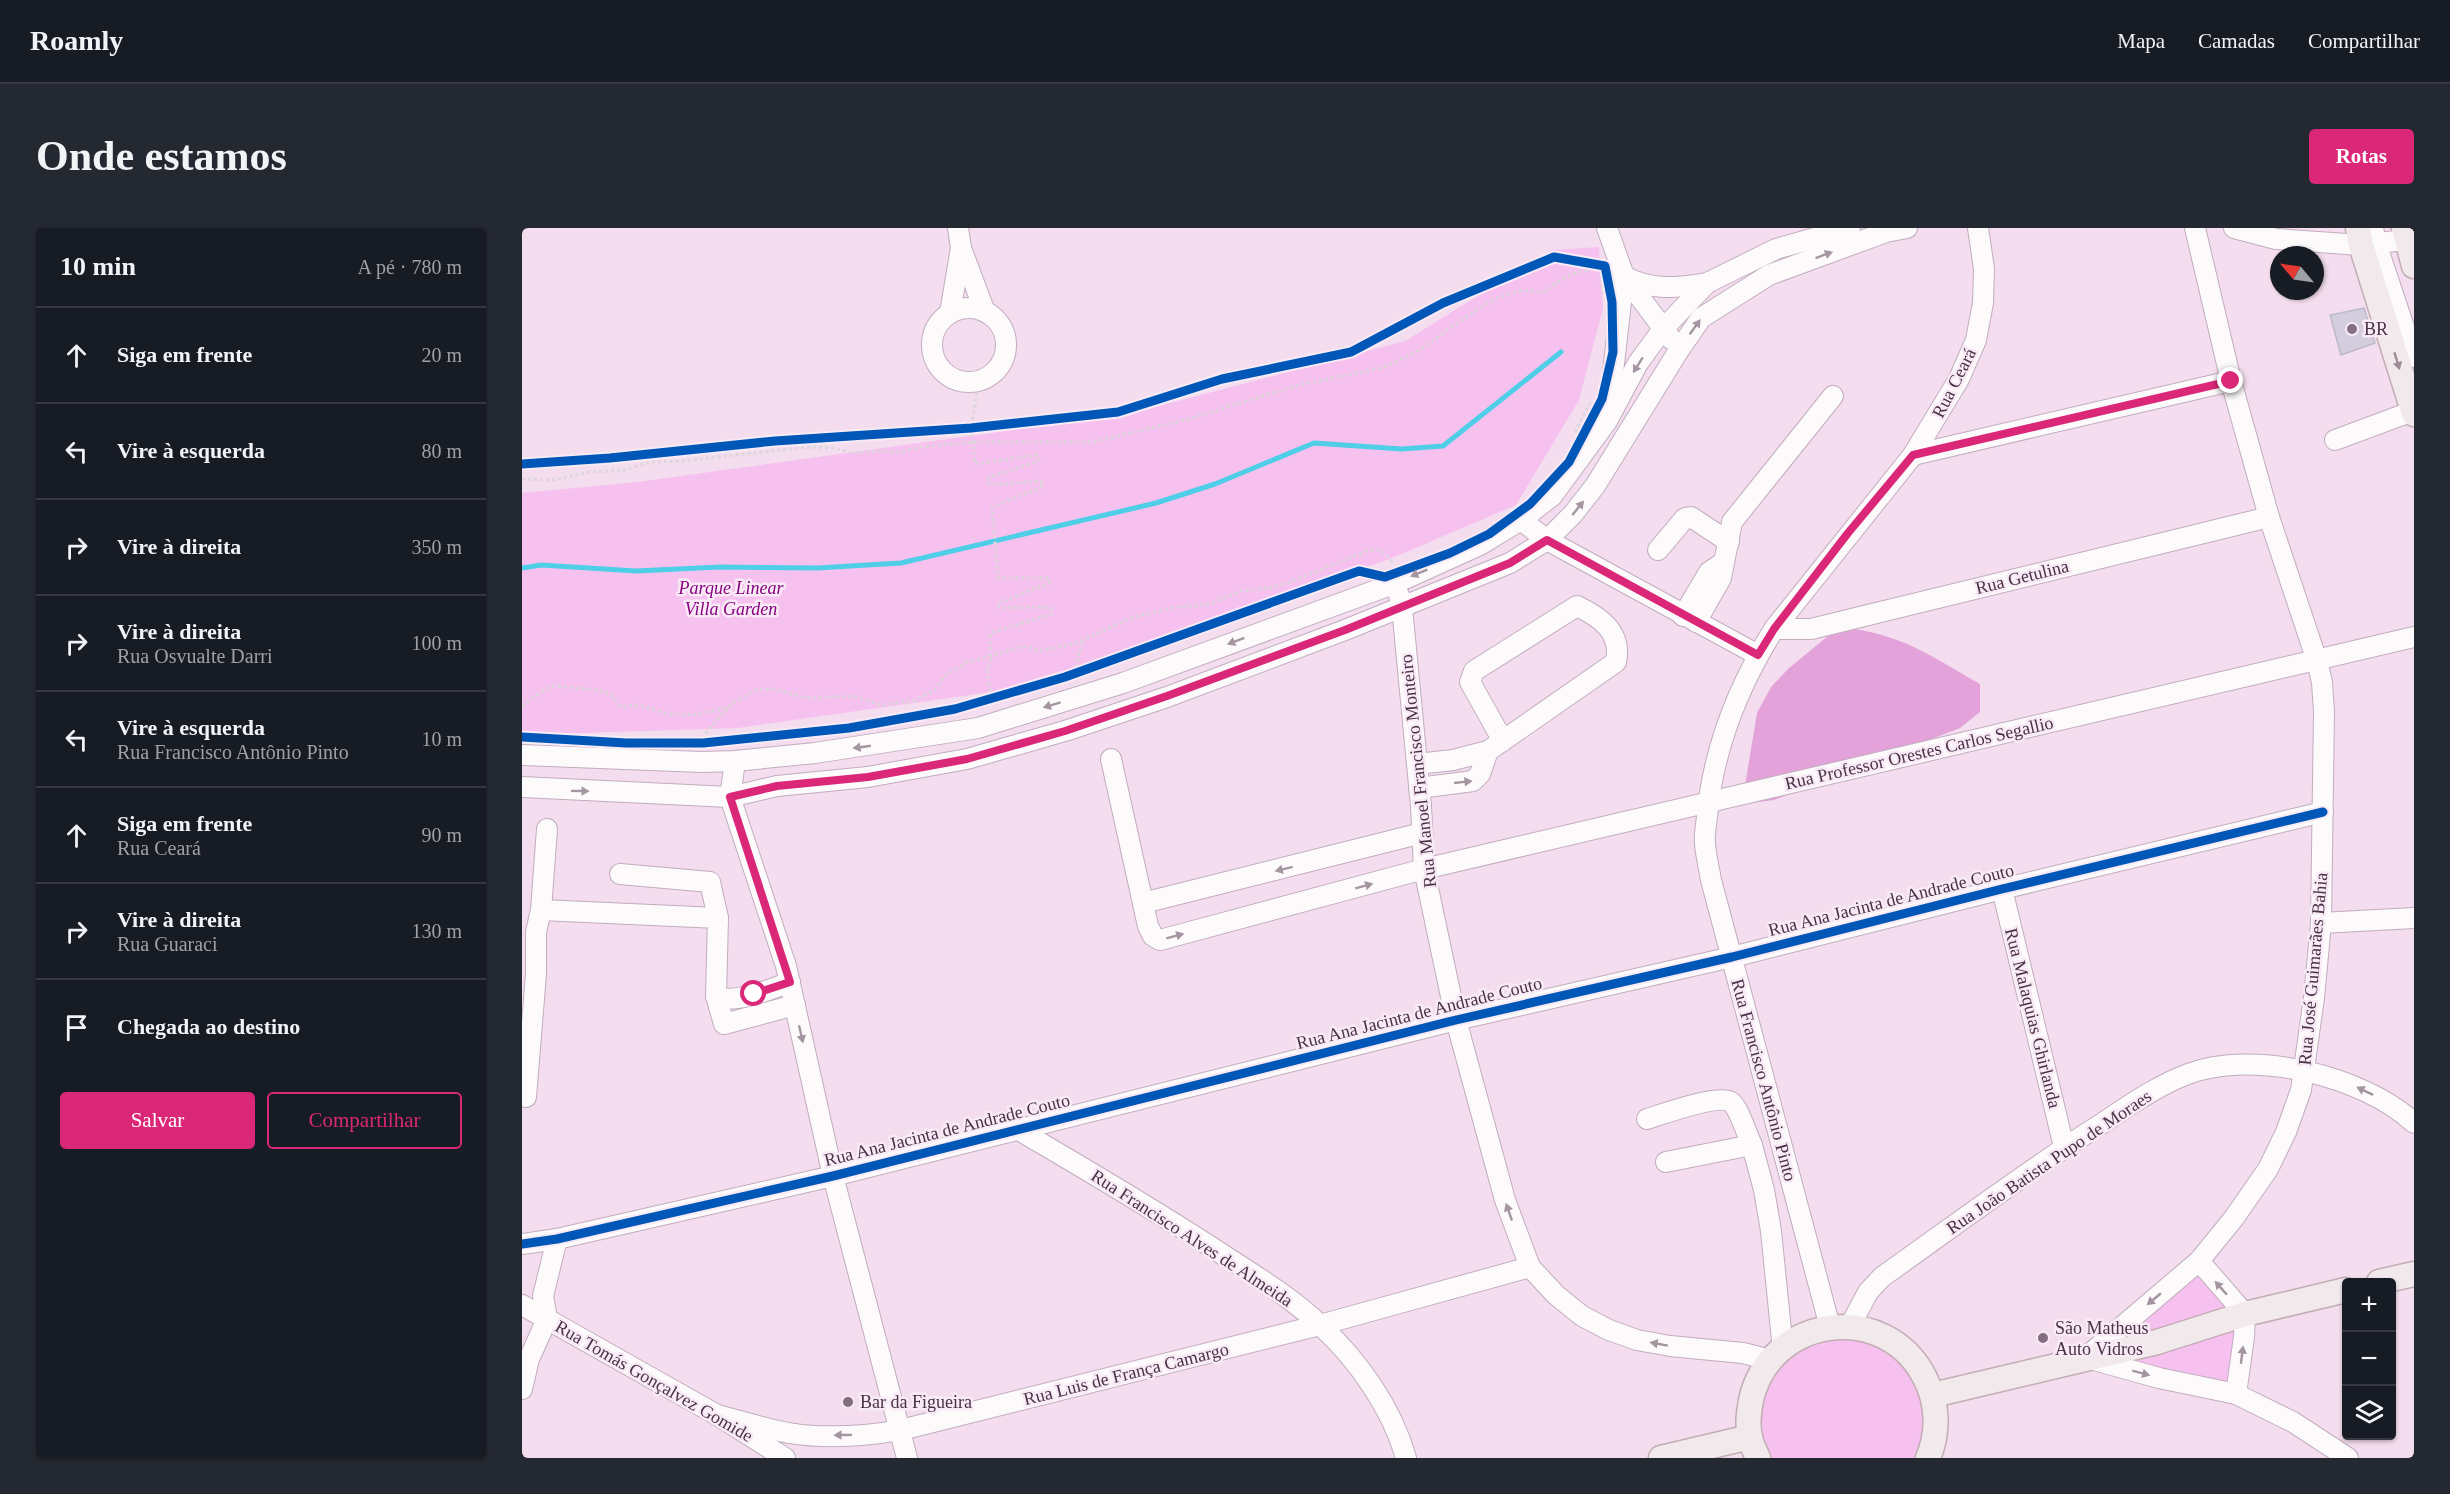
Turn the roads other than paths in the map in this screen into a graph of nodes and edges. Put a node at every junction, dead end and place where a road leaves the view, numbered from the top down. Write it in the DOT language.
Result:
graph roads {
  1 [pos="958,228"];
  2 [pos="1608,228"];
  3 [pos="1850,228"];
  4 [pos="1907,228"];
  5 [pos="1978,228"];
  6 [pos="2195,228"];
  7 [pos="2234,228"];
  8 [pos="2385,236"];
  9 [pos="961,249"];
  10 [pos="2414,266"];
  11 [pos="1624,276"];
  12 [pos="1707,283"];
  13 [pos="985,312"];
  14 [pos="950,313"];
  15 [pos="1663,329"];
  16 [pos="2414,329"];
  17 [pos="1678,350"];
  18 [pos="2414,357"];
  19 [pos="2231,381"];
  20 [pos="1833,396"];
  21 [pos="2413,413"];
  22 [pos="1607,422"];
  23 [pos="2335,440"];
  24 [pos="1913,455"];
  25 [pos="2269,517"];
  26 [pos="1521,520"];
  27 [pos="1547,540"];
  28 [pos="1729,542"];
  29 [pos="1658,550"];
  30 [pos="1392,576"];
  31 [pos="1402,607"];
  32 [pos="1690,619"];
  33 [pos="1774,629"];
  34 [pos="2414,637"];
  35 [pos="1758,655"];
  36 [pos="2318,661"];
  37 [pos="1496,746"];
  38 [pos="522,755"];
  39 [pos="1111,759"];
  40 [pos="735,761"];
  41 [pos="1417,765"];
  42 [pos="522,788"];
  43 [pos="1419,788"];
  44 [pos="730,797"];
  45 [pos="1708,802"];
  46 [pos="2323,812"];
  47 [pos="548,829"];
  48 [pos="1422,833"];
  49 [pos="1424,869"];
  50 [pos="620,874"];
  51 [pos="2002,889"];
  52 [pos="1143,903"];
  53 [pos="541,910"];
  54 [pos="718,918"];
  55 [pos="2414,918"];
  56 [pos="2321,923"];
  57 [pos="1732,957"];
  58 [pos="790,982"];
  59 [pos="716,996"];
  60 [pos="795,1005"];
  61 [pos="1456,1020"];
  62 [pos="2304,1070"];
  63 [pos="526,1097"];
  64 [pos="1647,1119"];
  65 [pos="2414,1123"];
  66 [pos="1017,1129"];
  67 [pos="1752,1145"];
  68 [pos="2064,1147"];
  69 [pos="1666,1162"];
  70 [pos="833,1176"];
  71 [pos="557,1239"];
  72 [pos="522,1244"];
  73 [pos="2199,1261"];
  74 [pos="1530,1267"];
  75 [pos="2414,1274"];
  76 [pos="2396,1278"];
  77 [pos="2342,1291"];
  78 [pos="522,1305"];
  79 [pos="2245,1314"];
  80 [pos="546,1319"];
  81 [pos="1320,1325"];
  82 [pos="1840,1326"];
  83 [pos="1776,1355"];
  84 [pos="2085,1358"];
  85 [pos="522,1389"];
  86 [pos="2236,1394"];
  87 [pos="1933,1395"];
  88 [pos="717,1415"];
  89 [pos="901,1430"];
  90 [pos="1754,1448"];
  91 [pos="1930,1457"];
  92 [pos="784,1458"];
  93 [pos="908,1458"];
  94 [pos="1406,1458"];
  95 [pos="1660,1458"];
  96 [pos="2348,1458"];
  1 -- 9 [label="street"];
  2 -- 11 [label="street"];
  3 -- 12 [label="street"];
  17 -- 4 [label="street, one-way"];
  5 -- 24 [label="street, Rua Ceará"];
  6 -- 19 [label="street, Rua José Guimarães Bahia"];
  7 -- 8 [label="street"];
  8 -- 10 [label="main road"];
  8 -- 16 [label="street"];
  8 -- 18 [label="street"];
  8 -- 21 [label="main road, one-way"];
  9 -- 13 [label="street"];
  9 -- 14 [label="street"];
  11 -- 12 [label="street"];
  11 -- 15 [label="street"];
  11 -- 22 [label="street"];
  12 -- 15 [label="street"];
  13 -- 14 [label="street"];
  13 -- 14 [label="street"];
  15 -- 17 [label="street"];
  15 -- 22 [label="street, one-way"];
  27 -- 17 [label="street, one-way"];
  19 -- 24 [label="street"];
  19 -- 25 [label="street, Rua José Guimarães Bahia"];
  20 -- 28 [label="street"];
  21 -- 23 [label="street"];
  22 -- 26 [label="street"];
  24 -- 33 [label="street, Rua Ceará"];
  25 -- 33 [label="street, Rua Getulina"];
  25 -- 36 [label="street, Rua José Guimarães Bahia"];
  26 -- 27 [label="street"];
  26 -- 30 [label="street, one-way"];
  27 -- 31 [label="street"];
  27 -- 32 [label="street"];
  28 -- 29 [label="street"];
  28 -- 32 [label="street"];
  30 -- 31 [label="street, Rua Manoel Francisco Monteiro"];
  30 -- 40 [label="street, one-way"];
  31 -- 41 [label="street, Rua Manoel Francisco Monteiro"];
  31 -- 44 [label="street"];
  32 -- 35 [label="street"];
  33 -- 35 [label="street, Rua Francisco Antônio Pinto"];
  34 -- 36 [label="street, Rua Professor Orestes Carlos Segallio"];
  35 -- 45 [label="street, Rua Francisco Antônio Pinto"];
  36 -- 45 [label="street, Rua Professor Orestes Carlos Segallio"];
  36 -- 46 [label="street, Rua José Guimarães Bahia"];
  37 -- 37 [label="street"];
  37 -- 41 [label="street"];
  43 -- 37 [label="street, one-way"];
  38 -- 40 [label="street"];
  39 -- 52 [label="street, Rua Professor Orestes Carlos Segallio"];
  40 -- 44 [label="street"];
  41 -- 43 [label="street, Rua Manoel Francisco Monteiro"];
  42 -- 44 [label="street, one-way"];
  43 -- 48 [label="street, Rua Manoel Francisco Monteiro"];
  44 -- 58 [label="street"];
  45 -- 49 [label="street, Rua Professor Orestes Carlos Segallio"];
  45 -- 57 [label="street, Rua Francisco Antônio Pinto"];
  46 -- 51 [label="street, Rua Ana Jacinta de Andrade Couto"];
  46 -- 56 [label="street, Rua José Guimarães Bahia"];
  47 -- 53 [label="street"];
  48 -- 49 [label="street, Rua Manoel Francisco Monteiro"];
  48 -- 52 [label="street, one-way"];
  52 -- 49 [label="street, Rua Professor Orestes Carlos Segallio, one-way"];
  49 -- 61 [label="street, Rua Manoel Francisco Monteiro"];
  50 -- 54 [label="street"];
  51 -- 57 [label="street, Rua Ana Jacinta de Andrade Couto"];
  51 -- 68 [label="street, Rua Malaquias Ghirlanda"];
  53 -- 54 [label="street"];
  53 -- 63 [label="street"];
  54 -- 59 [label="street"];
  55 -- 56 [label="street"];
  56 -- 62 [label="street, Rua José Guimarães Bahia"];
  57 -- 61 [label="street, Rua Ana Jacinta de Andrade Couto"];
  57 -- 82 [label="street, Rua Francisco Antônio Pinto"];
  58 -- 59 [label="street"];
  58 -- 60 [label="street"];
  59 -- 60 [label="street"];
  60 -- 70 [label="street, one-way"];
  61 -- 66 [label="street, Rua Ana Jacinta de Andrade Couto"];
  74 -- 61 [label="street, Rua Manoel Francisco Monteiro, one-way"];
  65 -- 62 [label="street, Rua João Batista Pupo de Moraes, one-way"];
  62 -- 68 [label="street, Rua João Batista Pupo de Moraes"];
  62 -- 73 [label="street, Rua José Guimarães Bahia"];
  64 -- 67 [label="street"];
  66 -- 70 [label="street, Rua Ana Jacinta de Andrade Couto"];
  66 -- 81 [label="street, Rua Francisco Alves de Almeida"];
  67 -- 69 [label="street"];
  67 -- 83 [label="street"];
  68 -- 82 [label="street, Rua João Batista Pupo de Moraes"];
  70 -- 71 [label="street, Rua Ana Jacinta de Andrade Couto"];
  70 -- 89 [label="street"];
  71 -- 72 [label="street, Rua Ana Jacinta de Andrade Couto"];
  71 -- 80 [label="street"];
  79 -- 73 [label="street, one-way"];
  73 -- 84 [label="street, Rua José Guimarães Bahia, one-way"];
  74 -- 81 [label="street, Rua Luis de França Camargo"];
  83 -- 74 [label="street, Rua Manoel Francisco Monteiro, one-way"];
  75 -- 76 [label="main road"];
  77 -- 79 [label="main road"];
  78 -- 80 [label="street, Rua Tomás Gonçalvez Gomide"];
  79 -- 84 [label="main road"];
  86 -- 79 [label="street, one-way"];
  80 -- 85 [label="street"];
  80 -- 88 [label="street, Rua Tomás Gonçalvez Gomide"];
  81 -- 89 [label="street, Rua Luis de França Camargo"];
  81 -- 94 [label="street, Rua Francisco Alves de Almeida"];
  82 -- 83 [label="main road"];
  82 -- 87 [label="main road"];
  83 -- 90 [label="main road"];
  84 -- 86 [label="street, one-way"];
  84 -- 87 [label="main road"];
  86 -- 96 [label="street"];
  87 -- 91 [label="main road"];
  89 -- 88 [label="street, Rua Luis de França Camargo, one-way"];
  88 -- 92 [label="street, Rua Tomás Gonçalvez Gomide"];
  89 -- 93 [label="street"];
  90 -- 95 [label="main road"];
}
